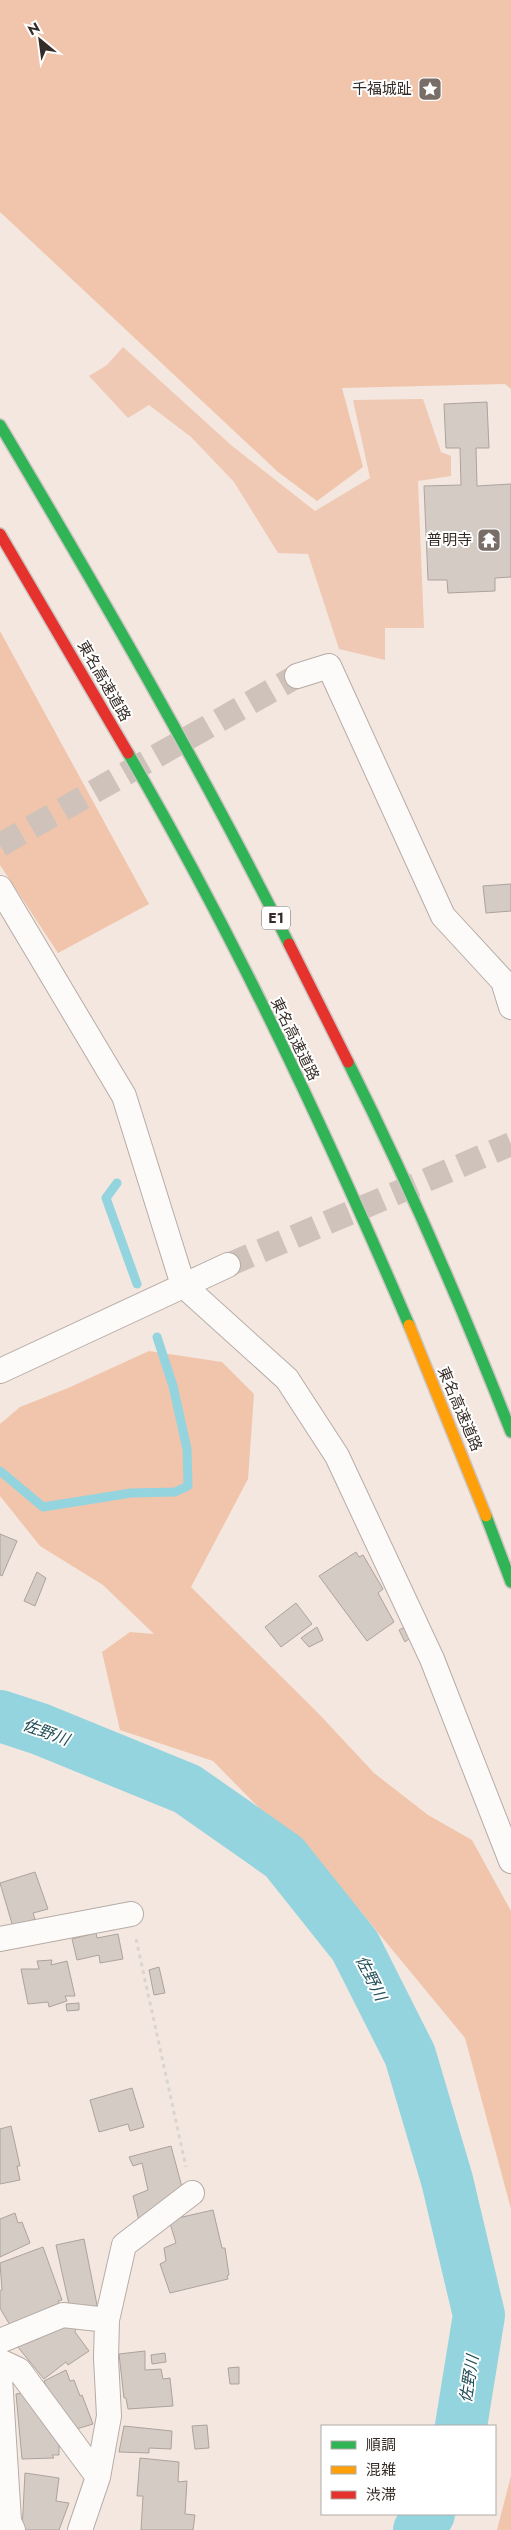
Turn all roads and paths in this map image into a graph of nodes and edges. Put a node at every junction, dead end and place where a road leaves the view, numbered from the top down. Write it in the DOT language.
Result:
graph roads {
  1 [pos="0,425"];
  2 [pos="0,534"];
  3 [pos="297,676"];
  4 [pos="0,888"];
  5 [pos="507,972"];
  6 [pos="511,1007"];
  7 [pos="228,1265"];
  8 [pos="183,1285"];
  9 [pos="0,1371"];
  10 [pos="511,1432"];
  11 [pos="511,1582"];
  12 [pos="511,1861"];
  13 [pos="131,1914"];
  14 [pos="0,1939"];
  15 [pos="192,2193"];
  16 [pos="107,2320"];
  17 [pos="0,2341"];
  18 [pos="0,2361"];
  19 [pos="0,2377"];
  20 [pos="98,2477"];
  21 [pos="13,2530"];
  22 [pos="80,2530"];
  1 -- 10 [label="highway, E1"];
  2 -- 11 [label="highway, 東名高速道路"];
  3 -- 5 [label="street"];
  4 -- 8 [label="street"];
  5 -- 6 [label="street"];
  7 -- 8 [label="street"];
  8 -- 9 [label="street"];
  8 -- 12 [label="street"];
  13 -- 14 [label="street"];
  13 -- 15 [label="path"];
  15 -- 16 [label="street"];
  16 -- 17 [label="street"];
  16 -- 20 [label="street"];
  18 -- 20 [label="street"];
  19 -- 21 [label="street"];
  20 -- 22 [label="street"];
}
